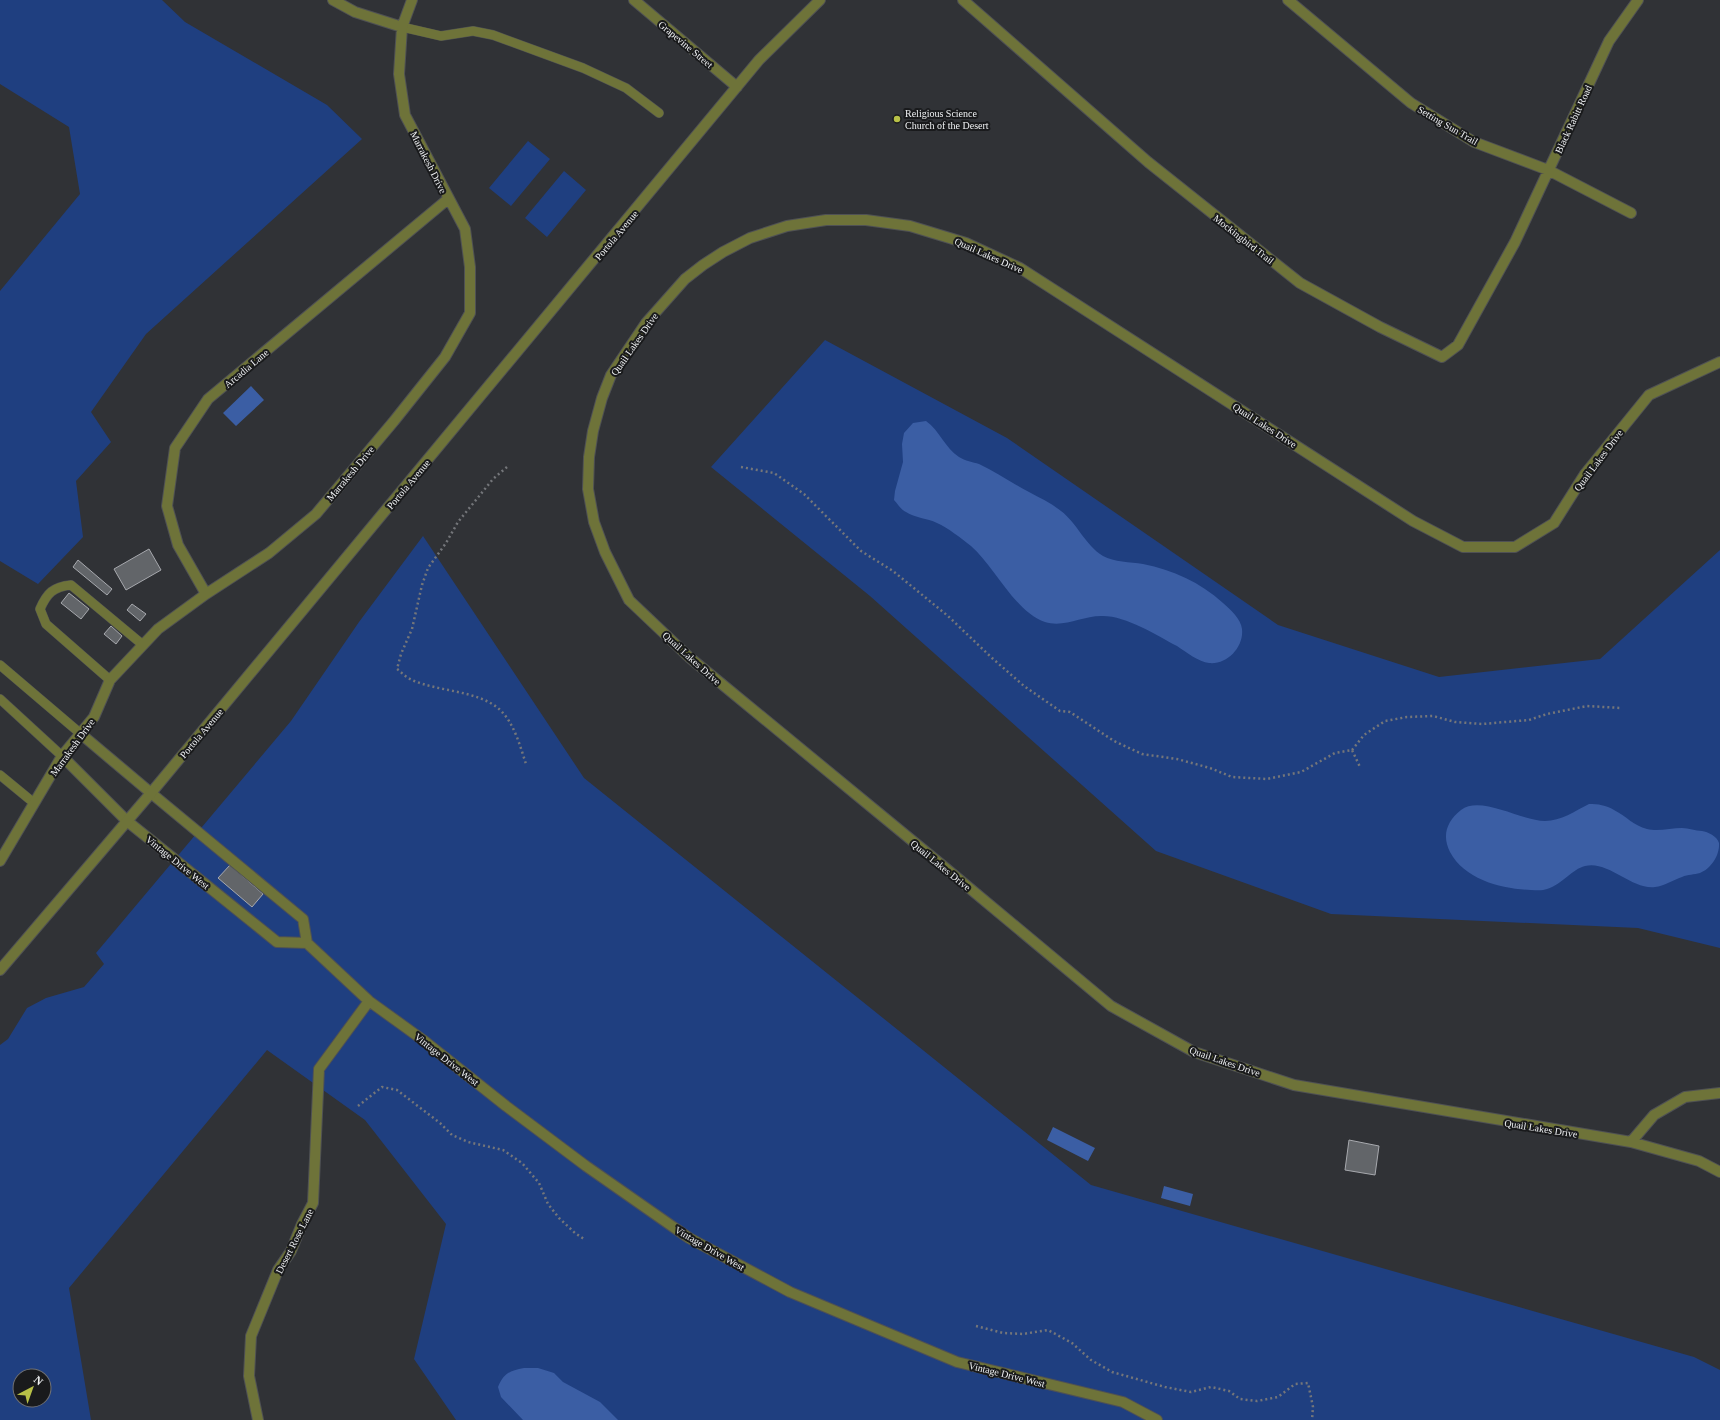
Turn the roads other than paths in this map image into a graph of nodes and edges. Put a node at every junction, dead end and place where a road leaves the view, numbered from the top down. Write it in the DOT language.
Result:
graph roads {
  1 [pos="333,0"];
  2 [pos="412,0"];
  3 [pos="634,0"];
  4 [pos="820,0"];
  5 [pos="963,0"];
  6 [pos="1288,0"];
  7 [pos="1638,0"];
  8 [pos="402,27"];
  9 [pos="737,87"];
  10 [pos="659,113"];
  11 [pos="1548,170"];
  12 [pos="448,199"];
  13 [pos="1631,213"];
  14 [pos="1515,242"];
  15 [pos="1720,362"];
  16 [pos="206,594"];
  17 [pos="143,645"];
  18 [pos="0,666"];
  19 [pos="110,680"];
  20 [pos="0,699"];
  21 [pos="81,734"];
  22 [pos="62,756"];
  23 [pos="0,775"];
  24 [pos="151,793"];
  25 [pos="34,803"];
  26 [pos="127,821"];
  27 [pos="2,854"];
  28 [pos="307,943"];
  29 [pos="0,970"];
  30 [pos="369,1001"];
  31 [pos="1720,1094"];
  32 [pos="1631,1142"];
  33 [pos="1720,1172"];
  34 [pos="258,1420"];
  35 [pos="1157,1420"];
  1 -- 8 [label="street"];
  2 -- 8 [label="street, Marrakesh Drive"];
  3 -- 9 [label="street, Grapevine Street"];
  4 -- 9 [label="street, Portola Avenue"];
  5 -- 14 [label="street, Mockingbird Trail"];
  6 -- 11 [label="street, Setting Sun Trail"];
  7 -- 11 [label="street, Black Rabitt Road"];
  8 -- 10 [label="lane"];
  8 -- 12 [label="street, Marrakesh Drive"];
  9 -- 24 [label="street, Portola Avenue"];
  11 -- 13 [label="street, Setting Sun Trail"];
  11 -- 14 [label="street, Black Rabitt Road"];
  12 -- 16 [label="street, Marrakesh Drive"];
  12 -- 16 [label="street, Arcadia Lane"];
  15 -- 32 [label="street, Quail Lakes Drive"];
  16 -- 17 [label="street, Marrakesh Drive"];
  17 -- 19 [label="street, Marrakesh Drive"];
  17 -- 19 [label="lane"];
  18 -- 21 [label="lane"];
  19 -- 21 [label="street, Marrakesh Drive"];
  20 -- 22 [label="lane"];
  21 -- 22 [label="street, Marrakesh Drive"];
  21 -- 24 [label="street"];
  22 -- 25 [label="street, Marrakesh Drive"];
  22 -- 26 [label="street, Vintage Drive West"];
  23 -- 25 [label="lane"];
  24 -- 26 [label="street, Portola Avenue"];
  24 -- 28 [label="street"];
  25 -- 27 [label="street, Marrakesh Drive"];
  26 -- 28 [label="street, Vintage Drive West"];
  26 -- 29 [label="street, Portola Avenue"];
  28 -- 30 [label="street, Vintage Drive West"];
  30 -- 34 [label="street, Desert Rose Lane"];
  30 -- 35 [label="street, Vintage Drive West"];
  31 -- 32 [label="street"];
  32 -- 33 [label="street, Quail Lakes Drive"];
}
